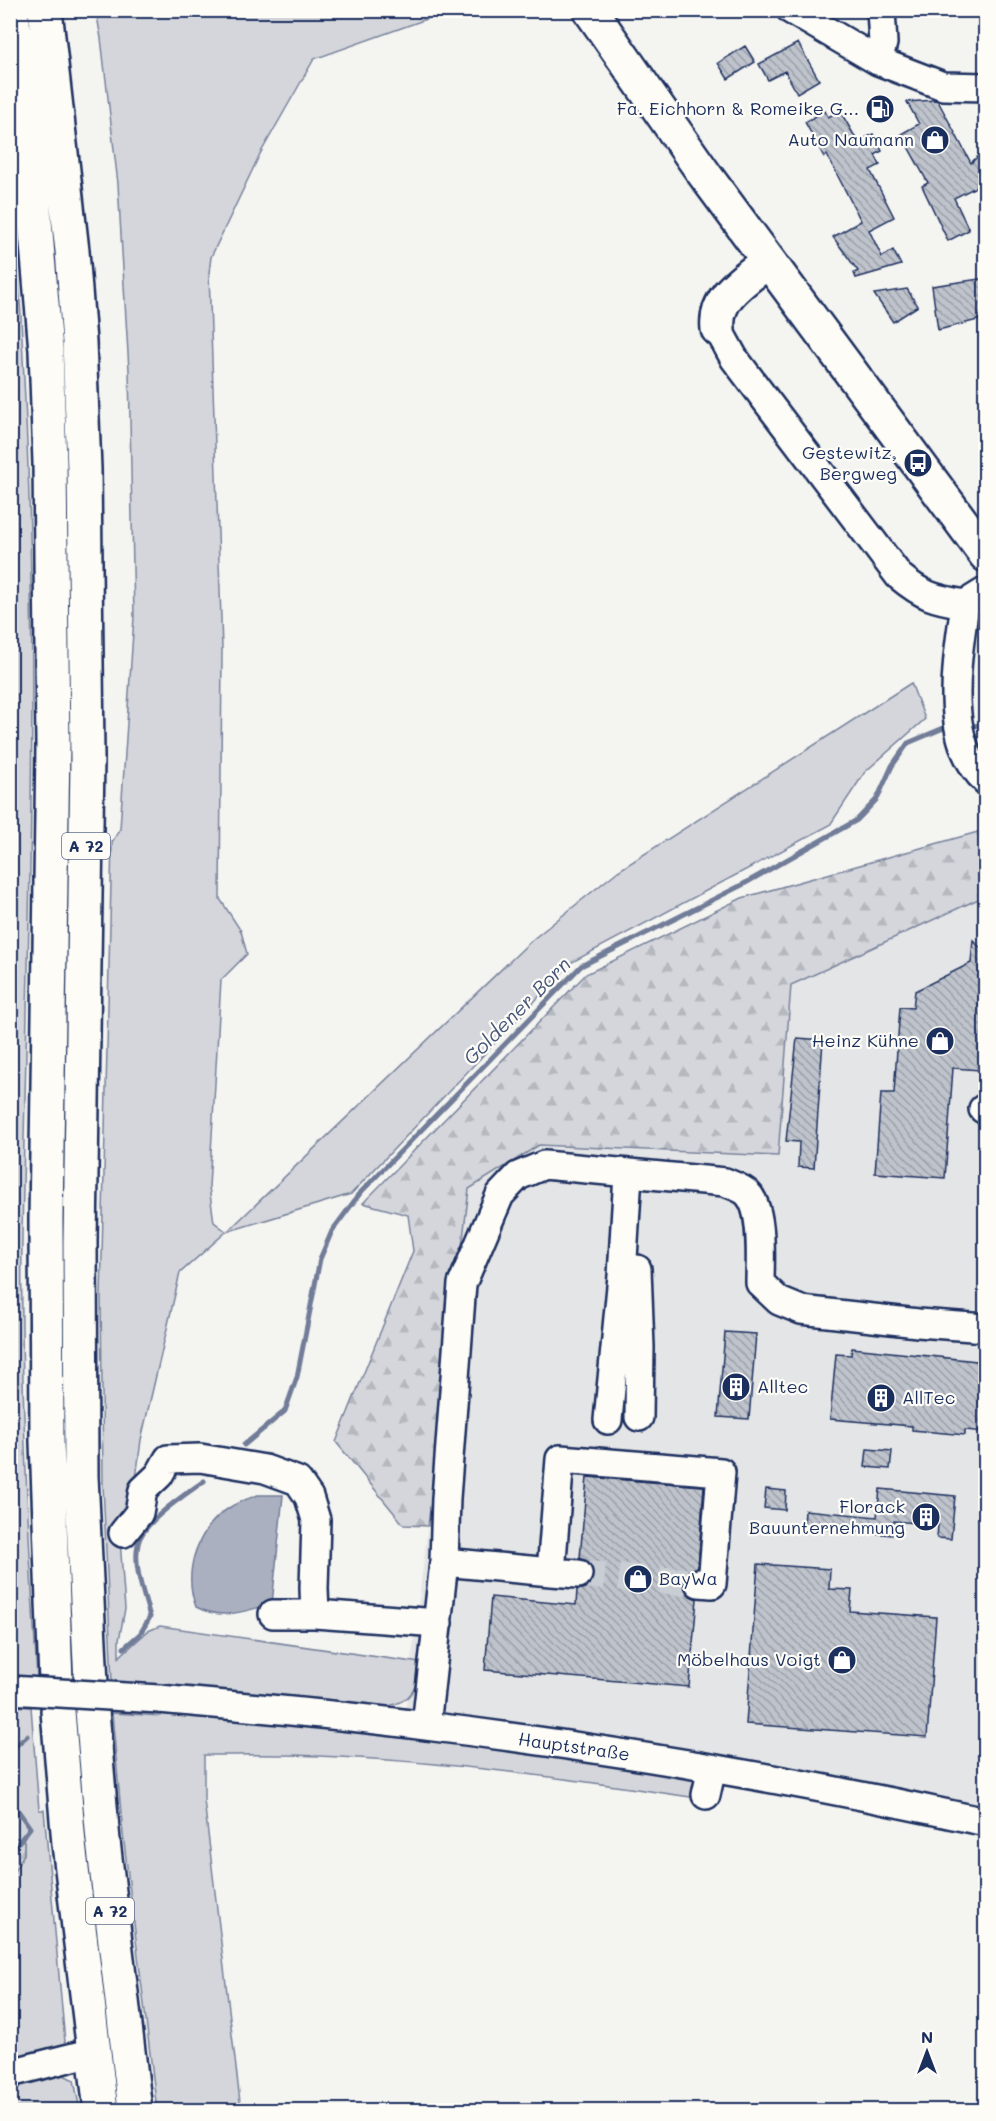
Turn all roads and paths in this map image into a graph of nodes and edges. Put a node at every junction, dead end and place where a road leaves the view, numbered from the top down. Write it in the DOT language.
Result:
graph roads {
  1 [pos="11,10"];
  2 [pos="45,10"];
  3 [pos="590,10"];
  4 [pos="791,10"];
  5 [pos="881,10"];
  6 [pos="878,61"];
  7 [pos="986,87"];
  8 [pos="768,261"];
  9 [pos="718,329"];
  10 [pos="986,555"];
  11 [pos="975,598"];
  12 [pos="986,781"];
  13 [pos="636,1175"];
  14 [pos="986,1328"];
  15 [pos="639,1417"];
  16 [pos="608,1419"];
  17 [pos="123,1533"];
  18 [pos="444,1562"];
  19 [pos="551,1572"];
  20 [pos="578,1574"];
  21 [pos="699,1583"];
  22 [pos="273,1614"];
  23 [pos="315,1614"];
  24 [pos="438,1623"];
  25 [pos="10,1690"];
  26 [pos="426,1726"];
  27 [pos="712,1768"];
  28 [pos="706,1796"];
  29 [pos="986,1822"];
  30 [pos="93,2052"];
  31 [pos="10,2075"];
  32 [pos="101,2110"];
  33 [pos="135,2110"];
  1 -- 30 [label="main road, A 72"];
  2 -- 33 [label="main road, A 72"];
  3 -- 8 [label="main road"];
  4 -- 6 [label="street"];
  5 -- 6 [label="street"];
  6 -- 7 [label="street"];
  8 -- 9 [label="main road"];
  8 -- 10 [label="main road"];
  9 -- 11 [label="street"];
  11 -- 12 [label="street"];
  13 -- 14 [label="street"];
  13 -- 15 [label="street"];
  13 -- 16 [label="street"];
  13 -- 18 [label="street"];
  17 -- 23 [label="street"];
  18 -- 19 [label="street"];
  18 -- 24 [label="street"];
  19 -- 20 [label="street"];
  19 -- 21 [label="street"];
  22 -- 23 [label="street"];
  23 -- 24 [label="street"];
  24 -- 26 [label="street"];
  25 -- 26 [label="street, Hauptstraße, bridge"];
  26 -- 27 [label="street, Hauptstraße"];
  27 -- 28 [label="street"];
  27 -- 29 [label="street, Hauptstraße"];
  30 -- 31 [label="street"];
  30 -- 32 [label="main road, A 72"];
}
